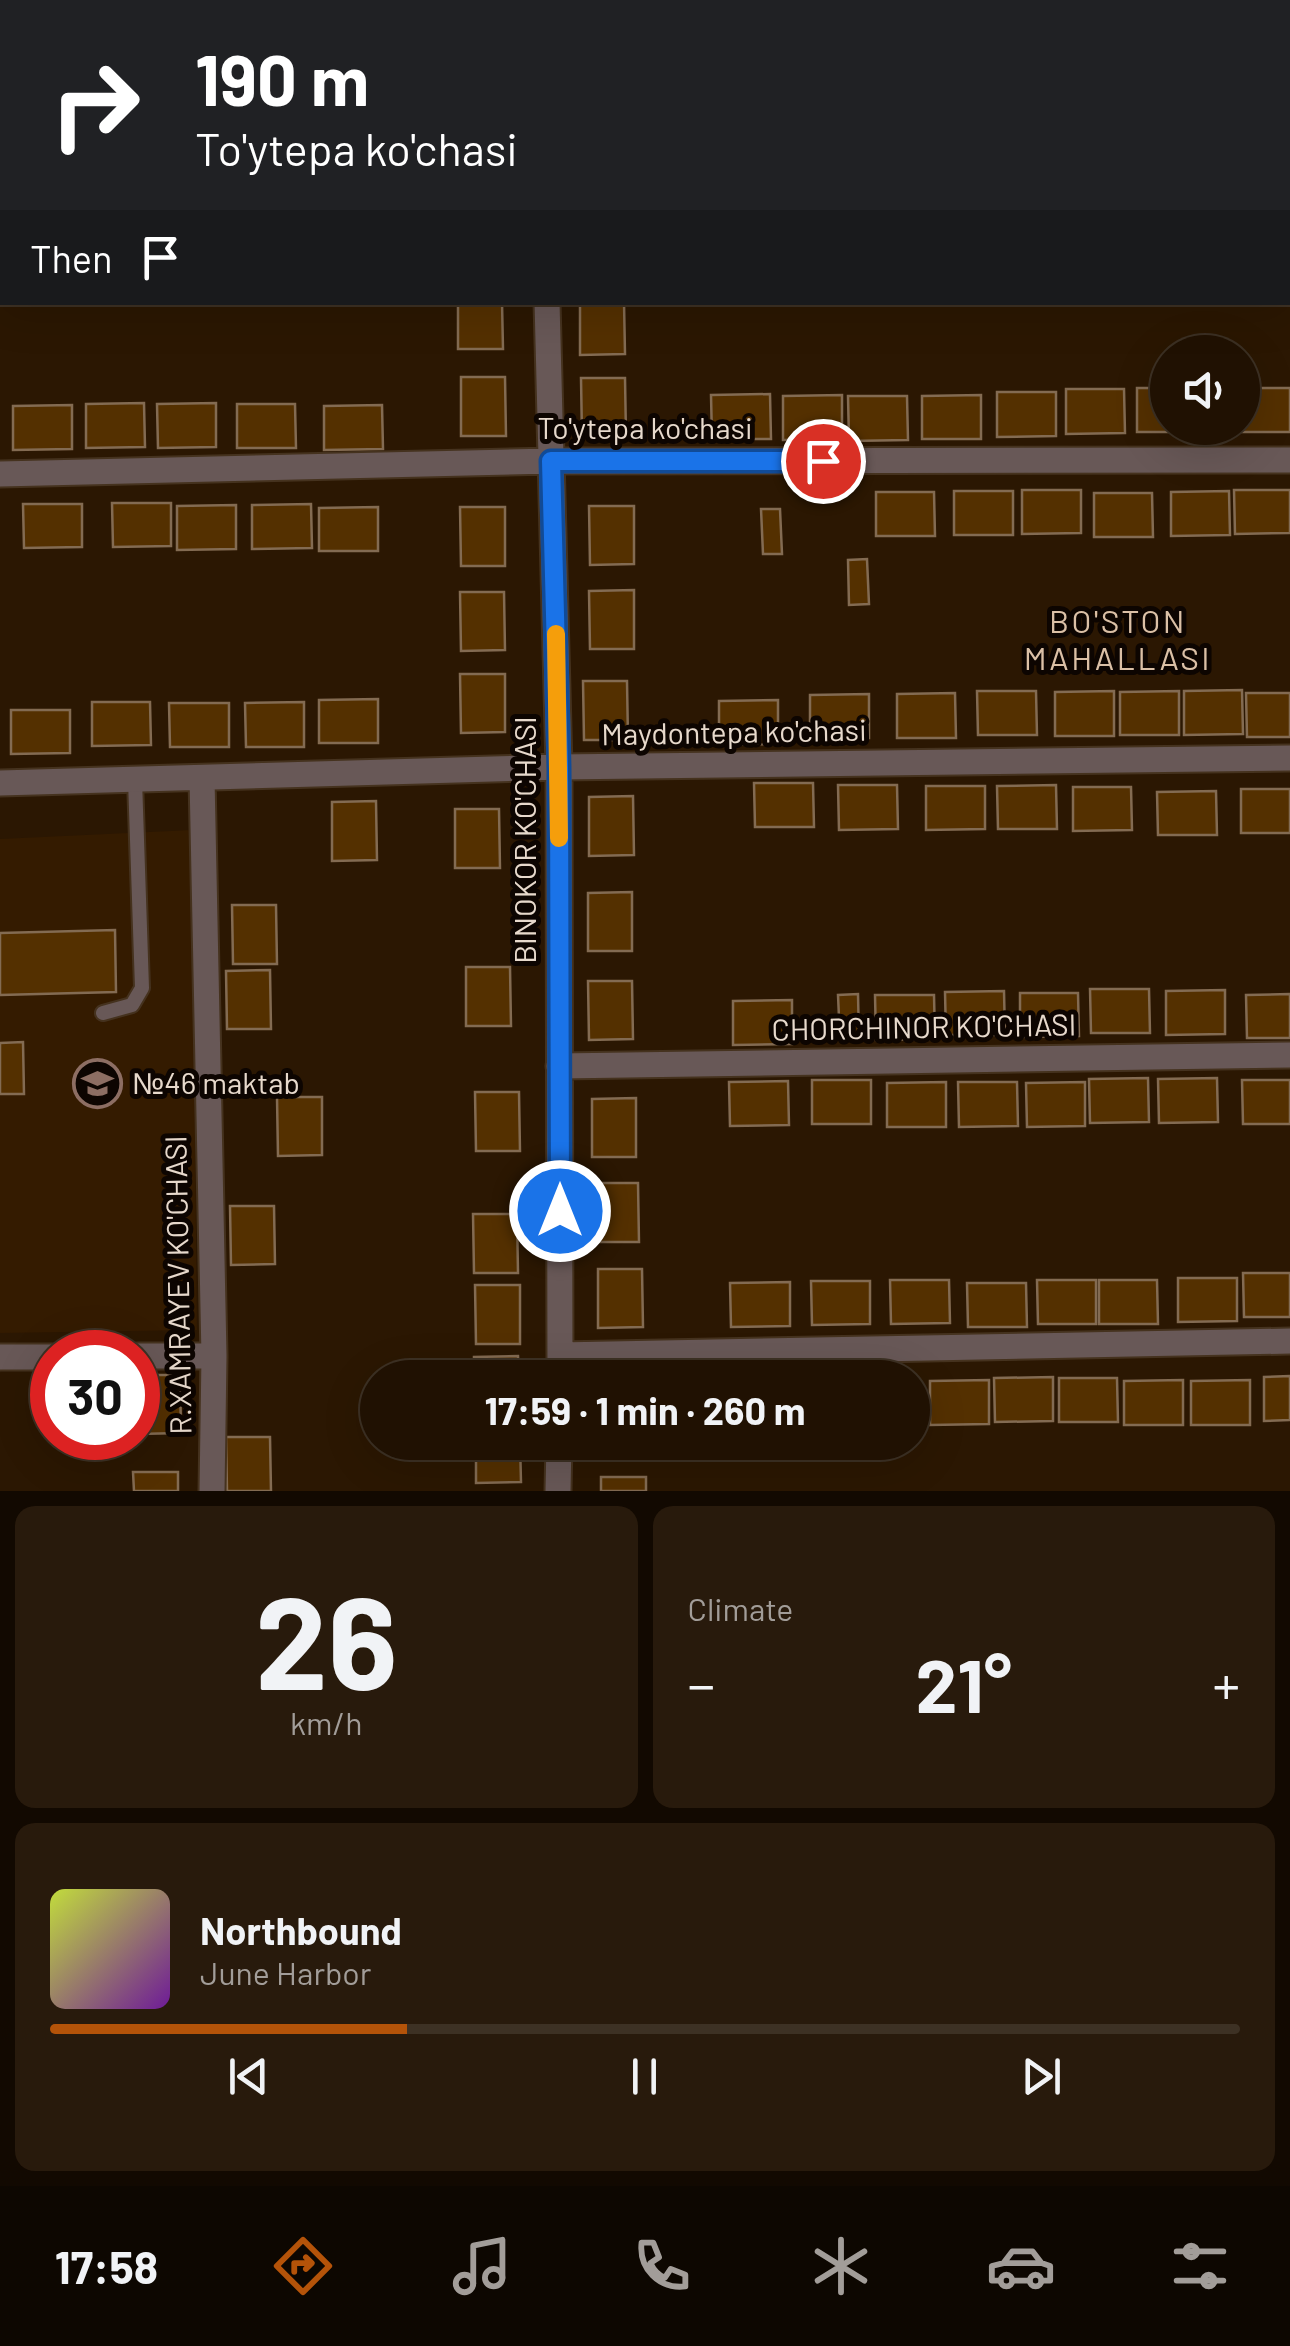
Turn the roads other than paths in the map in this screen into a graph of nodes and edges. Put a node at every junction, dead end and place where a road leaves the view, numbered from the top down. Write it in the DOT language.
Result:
graph roads {
  1 [pos="547,305"];
  2 [pos="1290,460"];
  3 [pos="551,461"];
  4 [pos="0,474"];
  5 [pos="1290,758"];
  6 [pos="559,768"];
  7 [pos="202,778"];
  8 [pos="135,780"];
  9 [pos="0,784"];
  10 [pos="103,1013"];
  11 [pos="1290,1055"];
  12 [pos="560,1066"];
  13 [pos="1290,1341"];
  14 [pos="30,1356"];
  15 [pos="160,1356"];
  16 [pos="214,1356"];
  17 [pos="0,1357"];
  18 [pos="560,1360"];
  19 [pos="735,1360"];
  20 [pos="559,1460"];
  21 [pos="212,1491"];
  22 [pos="558,1491"];
  1 -- 3 [label="street, BINOKOR KO'CHASI"];
  2 -- 3 [label="street, To'ytepa ko'chasi"];
  3 -- 4 [label="street, To'ytepa ko'chasi"];
  3 -- 6 [label="street, BINOKOR KO'CHASI"];
  5 -- 6 [label="street, Maydontepa ko'chasi"];
  6 -- 7 [label="street, Maydontepa ko'chasi"];
  6 -- 12 [label="street, BINOKOR KO'CHASI"];
  7 -- 8 [label="street, Maydontepa ko'chasi"];
  7 -- 16 [label="street, R.XAMRAYEV KO'CHASI"];
  8 -- 9 [label="street, Maydontepa ko'chasi"];
  8 -- 10 [label="lane"];
  11 -- 12 [label="street, CHORCHINOR KO'CHASI"];
  12 -- 18 [label="street, BINOKOR KO'CHASI"];
  13 -- 19 [label="street"];
  14 -- 17 [label="street"];
  15 -- 16 [label="street"];
  16 -- 21 [label="street, R.XAMRAYEV KO'CHASI"];
  20 -- 22 [label="street"];
}
